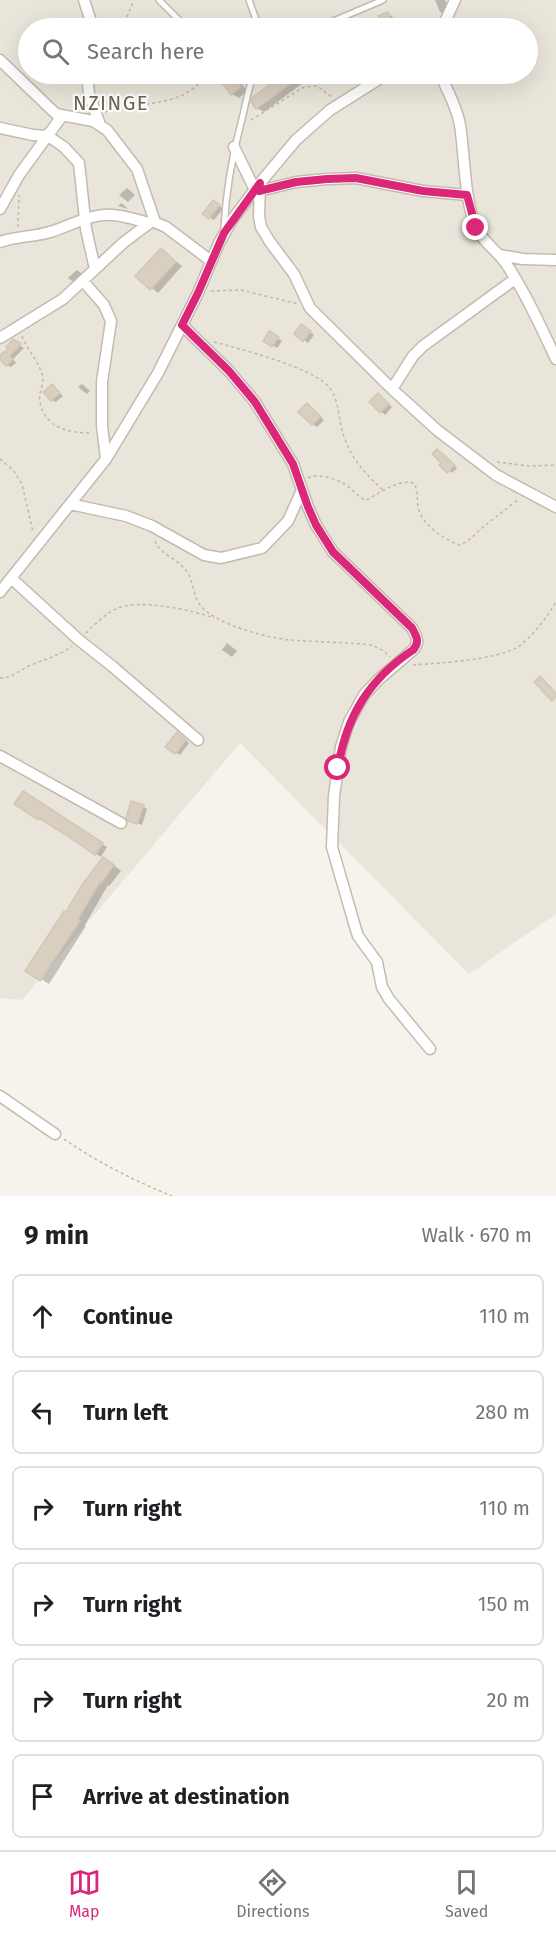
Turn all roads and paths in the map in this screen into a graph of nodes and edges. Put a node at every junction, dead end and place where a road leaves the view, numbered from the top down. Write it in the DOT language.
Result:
graph roads {
  1 [pos="84,0"];
  2 [pos="134,0"];
  3 [pos="159,0"];
  4 [pos="249,0"];
  5 [pos="383,0"];
  6 [pos="455,0"];
  7 [pos="90,18"];
  8 [pos="127,18"];
  9 [pos="178,18"];
  10 [pos="255,18"];
  11 [pos="341,18"];
  12 [pos="447,18"];
  13 [pos="0,60"];
  14 [pos="18,77"];
  15 [pos="25,84"];
  16 [pos="88,84"];
  17 [pos="198,84"];
  18 [pos="250,84"];
  19 [pos="370,84"];
  20 [pos="444,84"];
  21 [pos="340,102"];
  22 [pos="62,116"];
  23 [pos="98,120"];
  24 [pos="240,127"];
  25 [pos="0,128"];
  26 [pos="48,136"];
  27 [pos="234,147"];
  28 [pos="17,177"];
  29 [pos="258,188"];
  30 [pos="467,195"];
  31 [pos="1,207"];
  32 [pos="84,220"];
  33 [pos="152,222"];
  34 [pos="224,233"];
  35 [pos="17,237"];
  36 [pos="0,242"];
  37 [pos="500,255"];
  38 [pos="556,260"];
  39 [pos="211,261"];
  40 [pos="95,268"];
  41 [pos="515,279"];
  42 [pos="83,281"];
  43 [pos="198,293"];
  44 [pos="310,308"];
  45 [pos="182,325"];
  46 [pos="19,326"];
  47 [pos="196,337"];
  48 [pos="0,338"];
  49 [pos="556,359"];
  50 [pos="392,390"];
  51 [pos="102,433"];
  52 [pos="0,459"];
  53 [pos="105,459"];
  54 [pos="498,462"];
  55 [pos="556,465"];
  56 [pos="301,487"];
  57 [pos="384,490"];
  58 [pos="529,493"];
  59 [pos="70,504"];
  60 [pos="556,507"];
  61 [pos="152,526"];
  62 [pos="36,546"];
  63 [pos="11,578"];
  64 [pos="0,592"];
  65 [pos="556,601"];
  66 [pos="215,618"];
  67 [pos="79,640"];
  68 [pos="396,663"];
  69 [pos="0,678"];
  70 [pos="198,740"];
  71 [pos="0,756"];
  72 [pos="121,823"];
  73 [pos="430,1049"];
  74 [pos="0,1096"];
  75 [pos="55,1134"];
  76 [pos="172,1196"];
  1 -- 7 [label="street"];
  2 -- 8 [label="path"];
  3 -- 9 [label="lane"];
  4 -- 10 [label="lane"];
  5 -- 11 [label="lane"];
  6 -- 12 [label="street"];
  13 -- 14 [label="street"];
  15 -- 22 [label="street"];
  16 -- 23 [label="street"];
  17 -- 23 [label="path"];
  18 -- 24 [label="lane"];
  19 -- 21 [label="street"];
  20 -- 30 [label="street"];
  21 -- 24 [label="path"];
  21 -- 29 [label="street"];
  22 -- 23 [label="street"];
  22 -- 26 [label="street"];
  23 -- 33 [label="street"];
  24 -- 27 [label="lane"];
  25 -- 26 [label="street"];
  26 -- 28 [label="street"];
  26 -- 32 [label="street"];
  27 -- 29 [label="street"];
  27 -- 34 [label="lane"];
  28 -- 31 [label="street"];
  28 -- 35 [label="path"];
  29 -- 30 [label="street"];
  29 -- 34 [label="street"];
  29 -- 44 [label="street"];
  30 -- 37 [label="street"];
  32 -- 33 [label="street"];
  32 -- 35 [label="street"];
  32 -- 40 [label="street"];
  33 -- 39 [label="street"];
  33 -- 40 [label="street"];
  34 -- 39 [label="street"];
  35 -- 36 [label="street"];
  37 -- 38 [label="street"];
  37 -- 41 [label="street"];
  39 -- 43 [label="street"];
  40 -- 42 [label="street"];
  41 -- 49 [label="street"];
  41 -- 50 [label="street"];
  42 -- 46 [label="street"];
  42 -- 51 [label="street"];
  43 -- 44 [label="path"];
  43 -- 45 [label="street"];
  44 -- 50 [label="street"];
  45 -- 47 [label="street"];
  45 -- 53 [label="street"];
  46 -- 48 [label="street"];
  46 -- 51 [label="path"];
  47 -- 56 [label="street"];
  47 -- 57 [label="path"];
  50 -- 58 [label="street"];
  51 -- 53 [label="street"];
  52 -- 62 [label="path"];
  53 -- 59 [label="street"];
  54 -- 55 [label="path"];
  56 -- 57 [label="path"];
  56 -- 61 [label="street"];
  56 -- 68 [label="street"];
  57 -- 58 [label="path"];
  58 -- 60 [label="street"];
  59 -- 61 [label="street"];
  59 -- 62 [label="street"];
  61 -- 66 [label="path"];
  62 -- 63 [label="street"];
  63 -- 64 [label="street"];
  63 -- 67 [label="street"];
  65 -- 68 [label="path"];
  66 -- 67 [label="path"];
  66 -- 68 [label="path"];
  67 -- 69 [label="path"];
  67 -- 70 [label="street"];
  68 -- 73 [label="street"];
  71 -- 72 [label="street"];
  74 -- 75 [label="street"];
  75 -- 76 [label="path"];
}
